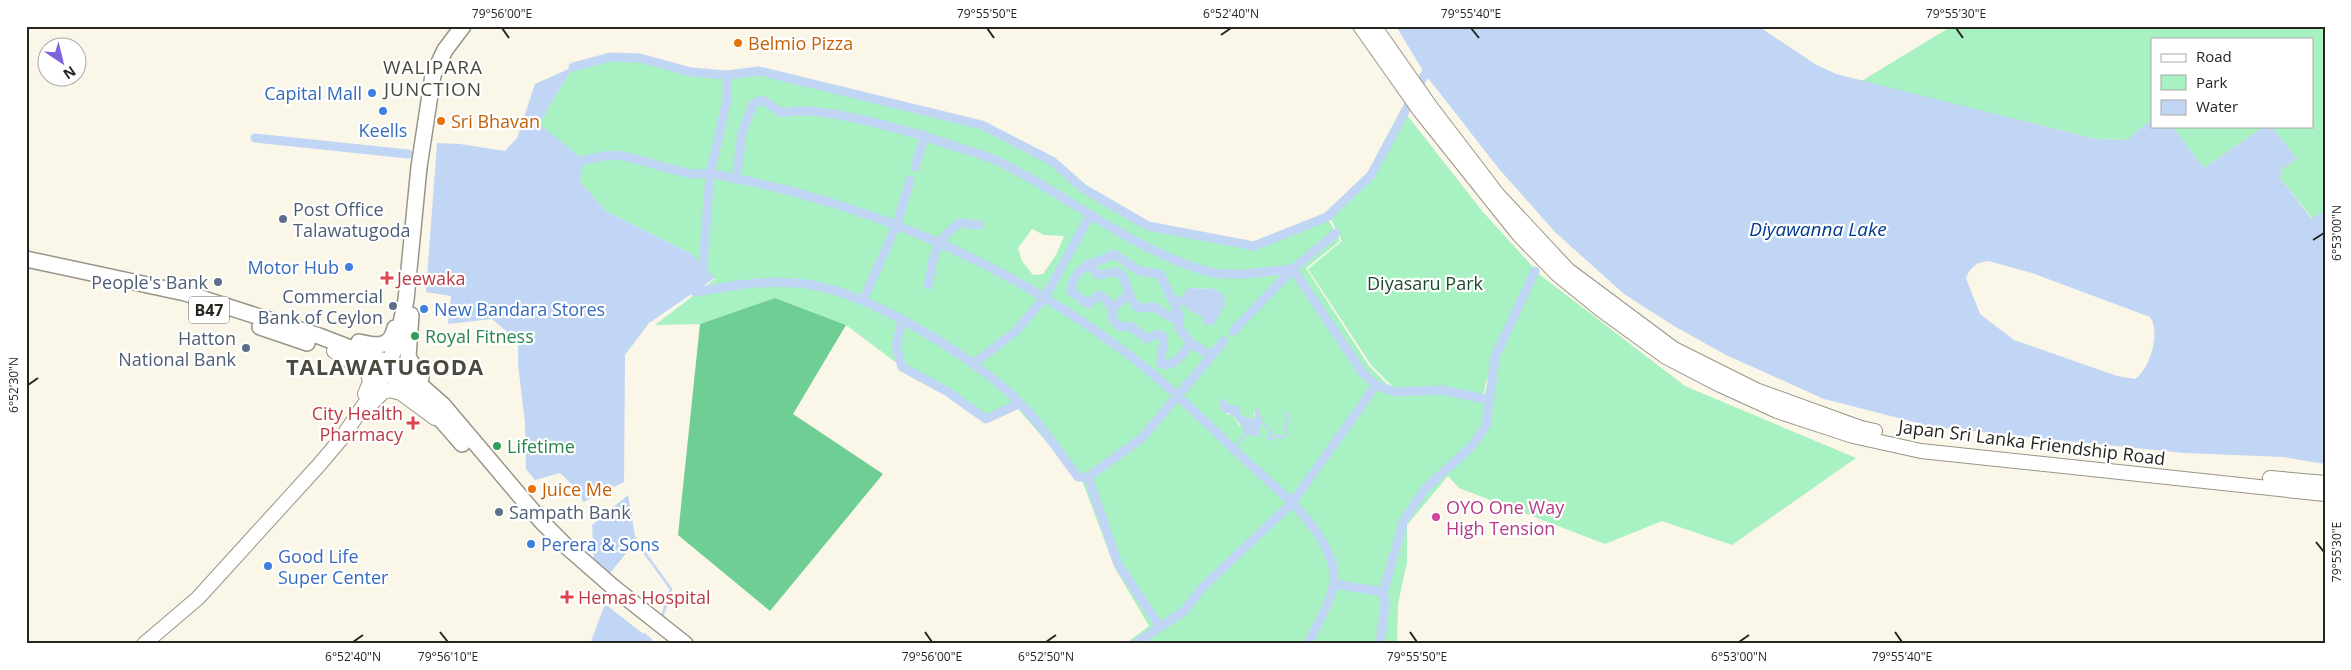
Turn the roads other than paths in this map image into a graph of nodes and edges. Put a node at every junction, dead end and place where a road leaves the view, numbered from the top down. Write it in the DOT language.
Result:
graph roads {
  1 [pos="462,26"];
  2 [pos="1360,26"];
  3 [pos="1374,26"];
  4 [pos="1407,83"];
  5 [pos="1425,108"];
  6 [pos="26,259"];
  7 [pos="26,268"];
  8 [pos="408,286"];
  9 [pos="319,336"];
  10 [pos="334,351"];
  11 [pos="389,366"];
  12 [pos="437,399"];
  13 [pos="353,422"];
  14 [pos="446,425"];
  15 [pos="2325,483"];
  16 [pos="2325,494"];
  17 [pos="144,644"];
  18 [pos="670,644"];
  19 [pos="685,644"];
  1 -- 8 [label="main road"];
  2 -- 4 [label="main road, Japan Sri Lanka Friendship Road"];
  3 -- 4 [label="main road, Japan Sri Lanka Friendship Road"];
  4 -- 5 [label="main road, Japan Sri Lanka Friendship Road"];
  5 -- 15 [label="main road, Japan Sri Lanka Friendship Road"];
  5 -- 16 [label="main road, Japan Sri Lanka Friendship Road"];
  6 -- 9 [label="main road, B47"];
  7 -- 10 [label="main road, B47"];
  8 -- 9 [label="main road"];
  8 -- 11 [label="main road"];
  8 -- 12 [label="main road"];
  9 -- 11 [label="main road, B47"];
  10 -- 11 [label="main road, B47"];
  10 -- 13 [label="main road"];
  11 -- 12 [label="main road, B47"];
  11 -- 13 [label="main road"];
  11 -- 14 [label="main road, B47"];
  12 -- 19 [label="main road, B47"];
  13 -- 14 [label="main road"];
  13 -- 17 [label="main road"];
  14 -- 18 [label="main road, B47"];
}
